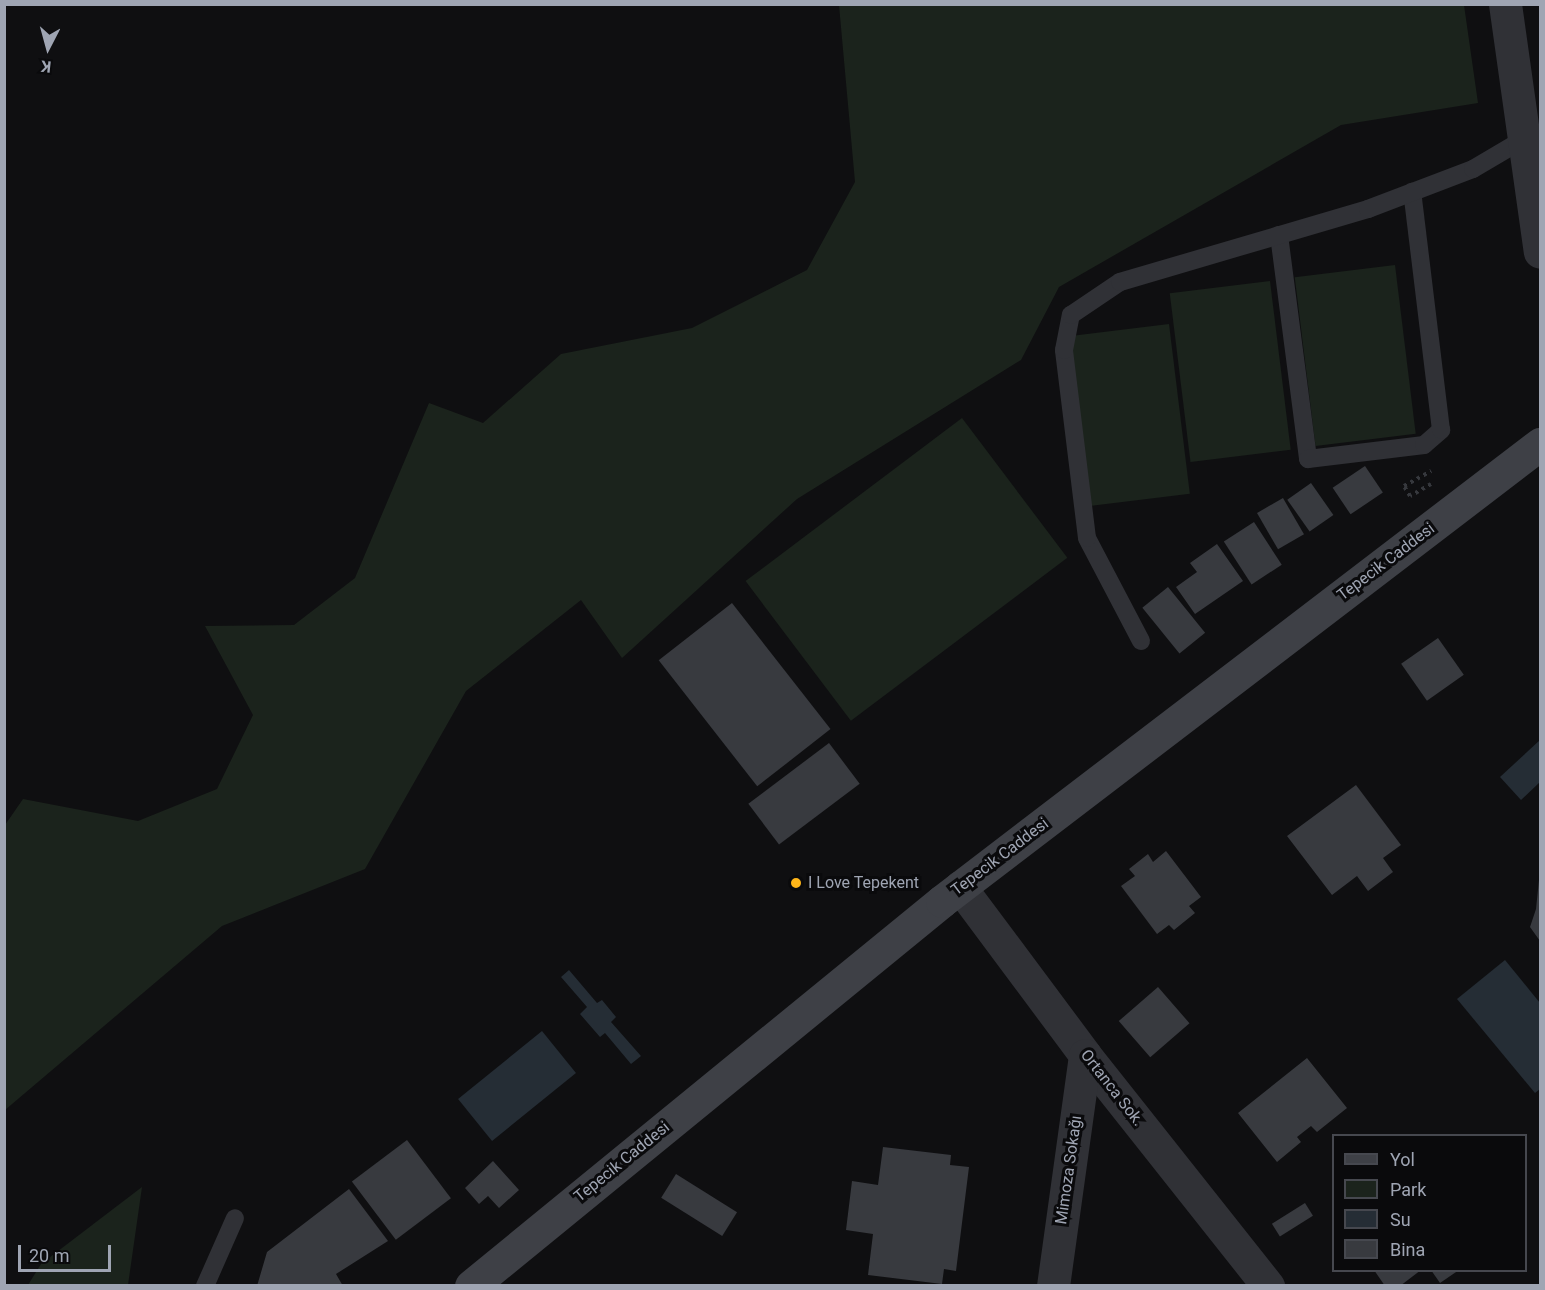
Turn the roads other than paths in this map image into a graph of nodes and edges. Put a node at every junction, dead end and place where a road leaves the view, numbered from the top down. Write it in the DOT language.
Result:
graph roads {
  1 [pos="1506,4"];
  2 [pos="1524,139"];
  3 [pos="1412,192"];
  4 [pos="1279,235"];
  5 [pos="1540,252"];
  6 [pos="1540,444"];
  7 [pos="1140,641"];
  8 [pos="960,887"];
  9 [pos="1085,1055"];
  10 [pos="235,1218"];
  11 [pos="205,1286"];
  12 [pos="471,1286"];
  13 [pos="1053,1286"];
  14 [pos="1268,1286"];
  1 -- 2 [label="street"];
  2 -- 3 [label="lane"];
  2 -- 5 [label="street"];
  3 -- 4 [label="lane"];
  3 -- 4 [label="lane"];
  4 -- 7 [label="lane"];
  6 -- 8 [label="street, Tepecik Caddesi"];
  8 -- 9 [label="street, Ortanca Sok."];
  8 -- 12 [label="street, Tepecik Caddesi"];
  9 -- 13 [label="street, Mimoza Sokağı"];
  9 -- 14 [label="street, Ortanca Sok."];
  10 -- 11 [label="lane"];
}
